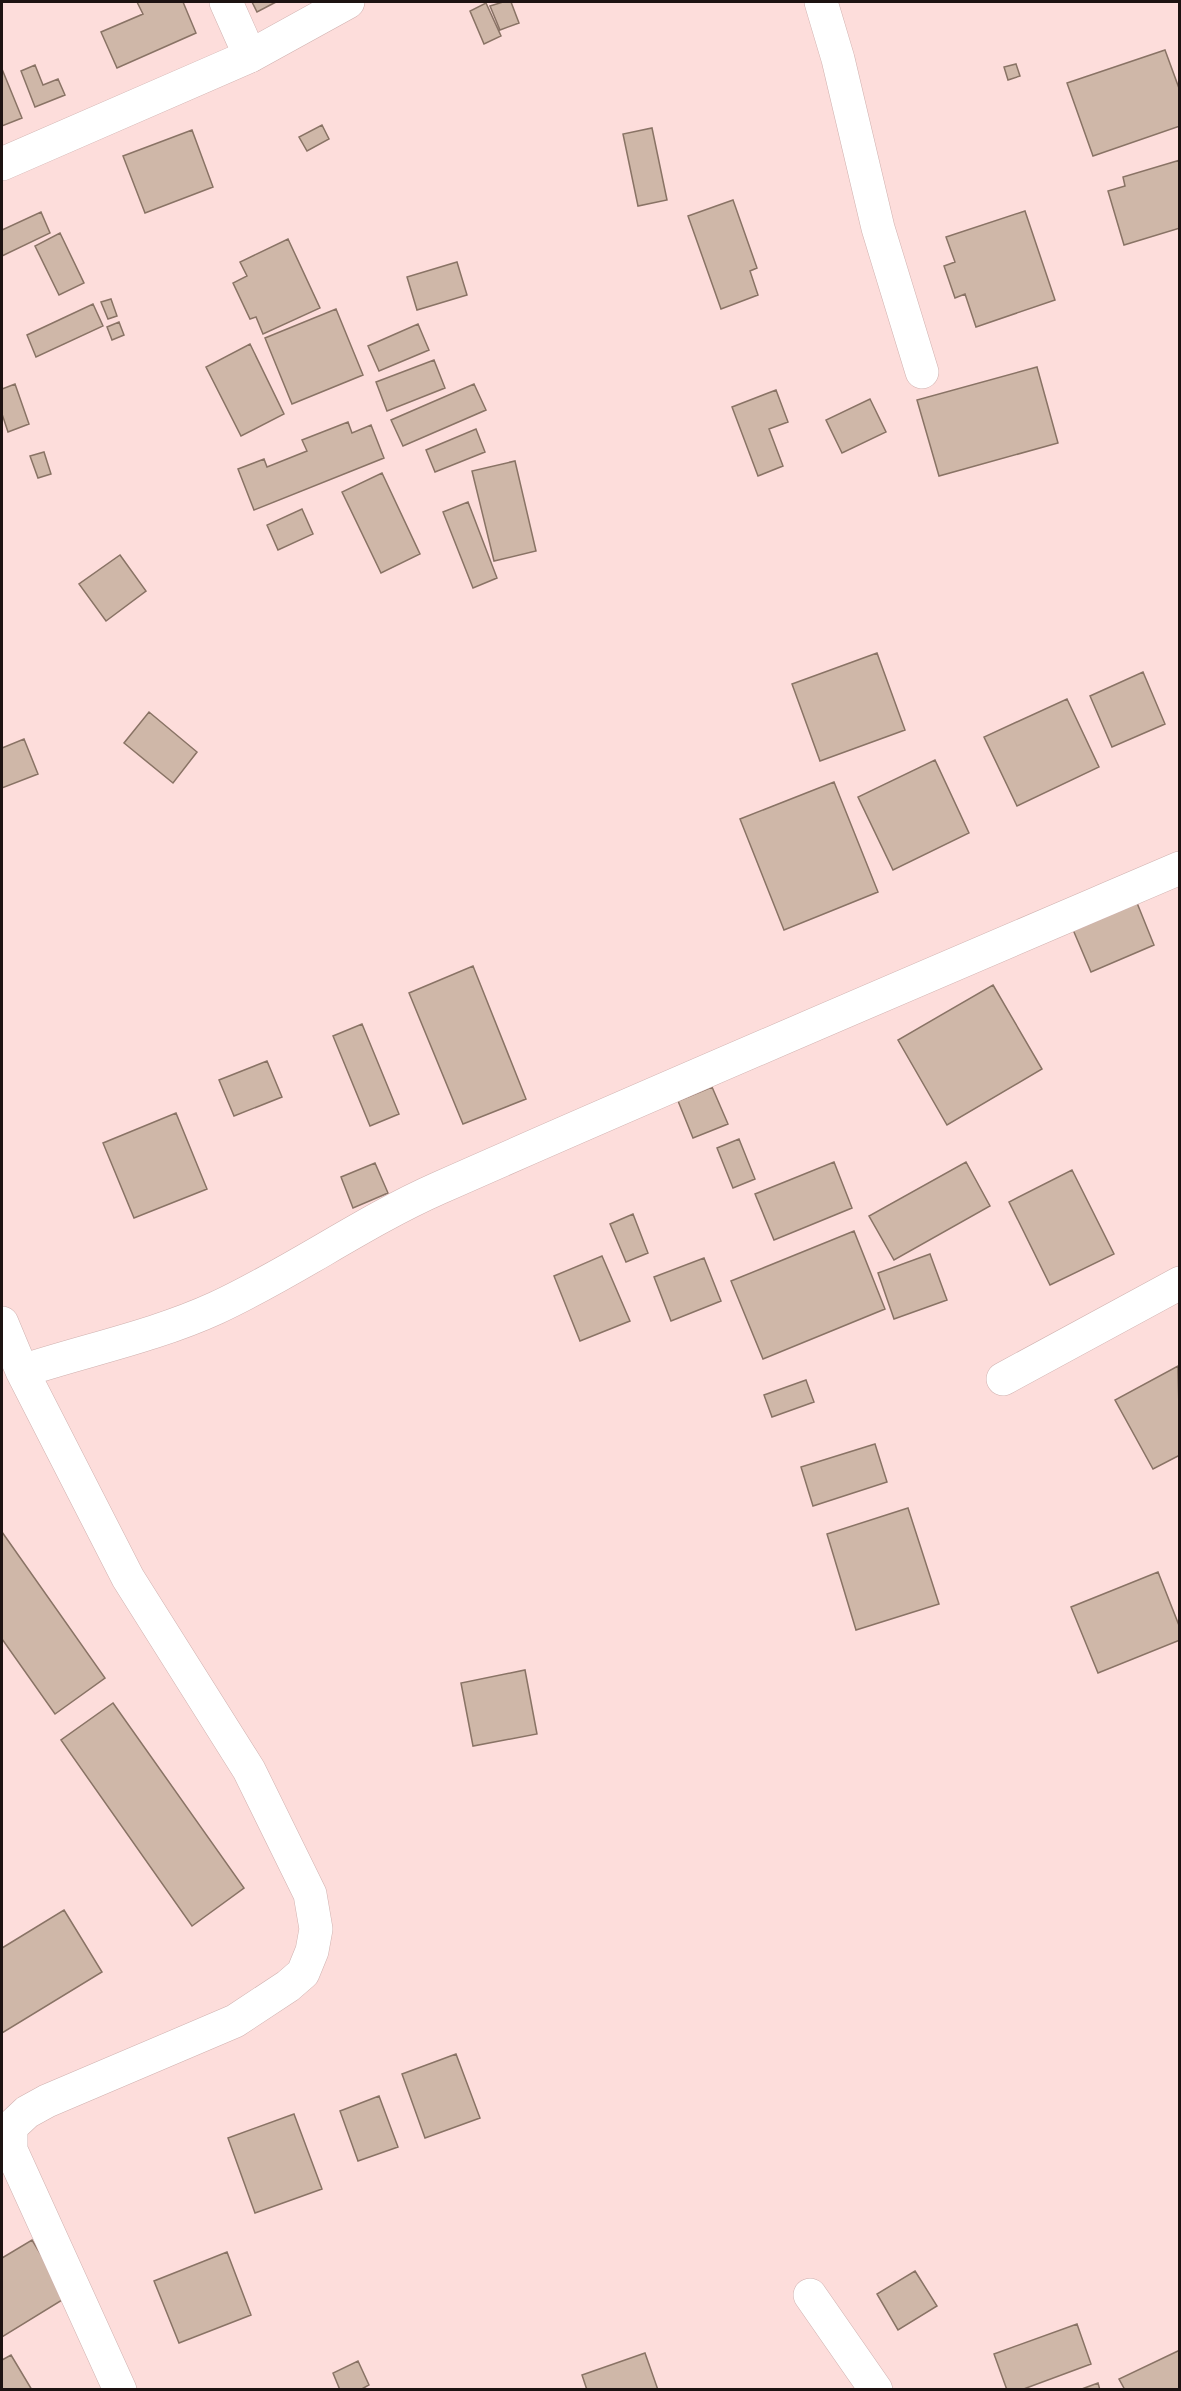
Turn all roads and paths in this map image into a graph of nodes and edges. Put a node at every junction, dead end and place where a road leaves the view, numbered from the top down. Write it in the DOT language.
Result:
graph roads {
  1 [pos="226,2"];
  2 [pos="348,2"];
  3 [pos="821,2"];
  4 [pos="250,56"];
  5 [pos="2,164"];
  6 [pos="922,372"];
  7 [pos="1179,868"];
  8 [pos="1179,1283"];
  9 [pos="2,1323"];
  10 [pos="22,1371"];
  11 [pos="1003,1379"];
  12 [pos="810,2295"];
  13 [pos="120,2390"];
  14 [pos="876,2390"];
  1 -- 4 [label="street"];
  2 -- 4 [label="street"];
  3 -- 6 [label="street"];
  4 -- 5 [label="street"];
  7 -- 10 [label="street"];
  8 -- 11 [label="street"];
  9 -- 10 [label="street"];
  10 -- 13 [label="street"];
  12 -- 14 [label="street"];
}
